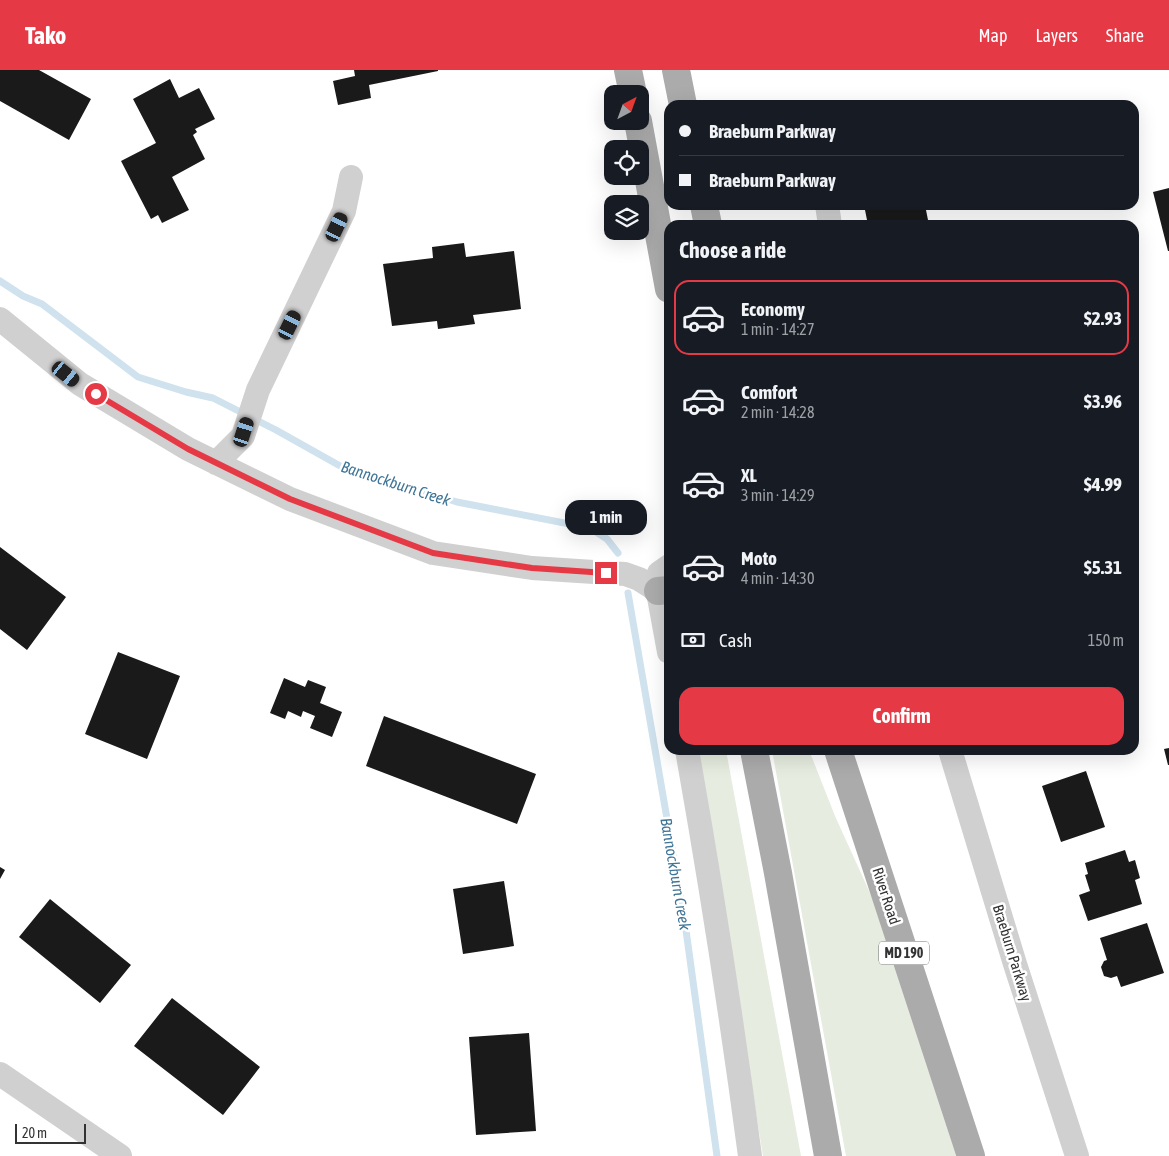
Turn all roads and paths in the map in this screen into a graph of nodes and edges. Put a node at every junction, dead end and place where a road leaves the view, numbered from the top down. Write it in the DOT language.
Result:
graph roads {
  1 [pos="628,70"];
  2 [pos="676,70"];
  3 [pos="631,85"];
  4 [pos="682,100"];
  5 [pos="640,130"];
  6 [pos="351,177"];
  7 [pos="664,262"];
  8 [pos="0,319"];
  9 [pos="216,463"];
  10 [pos="664,570"];
  11 [pos="663,590"];
  12 [pos="688,755"];
  13 [pos="755,755"];
  14 [pos="840,755"];
  15 [pos="952,755"];
  16 [pos="0,1074"];
  17 [pos="120,1156"];
  18 [pos="750,1156"];
  19 [pos="828,1156"];
  20 [pos="971,1156"];
  21 [pos="1077,1156"];
  1 -- 3 [label="main road"];
  2 -- 4 [label="main road"];
  5 -- 7 [label="main road"];
  6 -- 9 [label="street"];
  8 -- 9 [label="street"];
  9 -- 11 [label="street"];
  10 -- 11 [label="street"];
  12 -- 18 [label="street"];
  13 -- 19 [label="main road"];
  14 -- 20 [label="main road, River Road / MD 190"];
  15 -- 21 [label="street, Braeburn Parkway"];
  16 -- 17 [label="street"];
}
